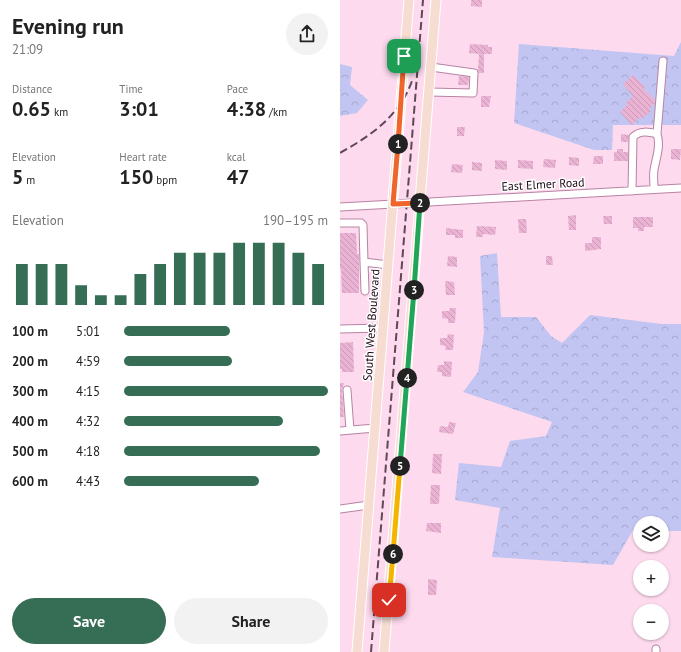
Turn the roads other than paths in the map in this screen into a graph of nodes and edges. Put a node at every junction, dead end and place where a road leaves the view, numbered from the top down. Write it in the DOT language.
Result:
graph roads {
  1 [pos="409,0"];
  2 [pos="436,0"];
  3 [pos="663,61"];
  4 [pos="431,67"];
  5 [pos="429,92"];
  6 [pos="657,134"];
  7 [pos="681,188"];
  8 [pos="654,189"];
  9 [pos="632,190"];
  10 [pos="421,202"];
  11 [pos="393,204"];
  12 [pos="340,207"];
  13 [pos="340,224"];
  14 [pos="364,262"];
  15 [pos="388,265"];
  16 [pos="365,291"];
  17 [pos="383,328"];
  18 [pos="340,329"];
  19 [pos="347,390"];
  20 [pos="375,428"];
  21 [pos="350,430"];
  22 [pos="340,431"];
  23 [pos="369,505"];
  24 [pos="340,509"];
  25 [pos="357,652"];
  26 [pos="384,652"];
  1 -- 11 [label="main road, South West Boulevard"];
  2 -- 4 [label="main road"];
  3 -- 6 [label="street"];
  4 -- 5 [label="main road"];
  4 -- 5 [label="street"];
  5 -- 10 [label="main road"];
  6 -- 8 [label="street"];
  6 -- 9 [label="street"];
  7 -- 8 [label="street, East Elmer Road"];
  8 -- 9 [label="street, East Elmer Road"];
  9 -- 10 [label="street, East Elmer Road"];
  10 -- 11 [label="street, East Elmer Road"];
  10 -- 26 [label="main road"];
  11 -- 12 [label="street, East Elmer Road"];
  11 -- 15 [label="main road, South West Boulevard"];
  13 -- 14 [label="street"];
  14 -- 15 [label="street"];
  14 -- 16 [label="street"];
  15 -- 17 [label="main road, South West Boulevard"];
  17 -- 18 [label="street"];
  17 -- 20 [label="main road, South West Boulevard"];
  19 -- 21 [label="street"];
  20 -- 21 [label="street"];
  20 -- 23 [label="main road, South West Boulevard"];
  21 -- 22 [label="street"];
  23 -- 24 [label="street"];
  23 -- 25 [label="main road, South West Boulevard"];
}
